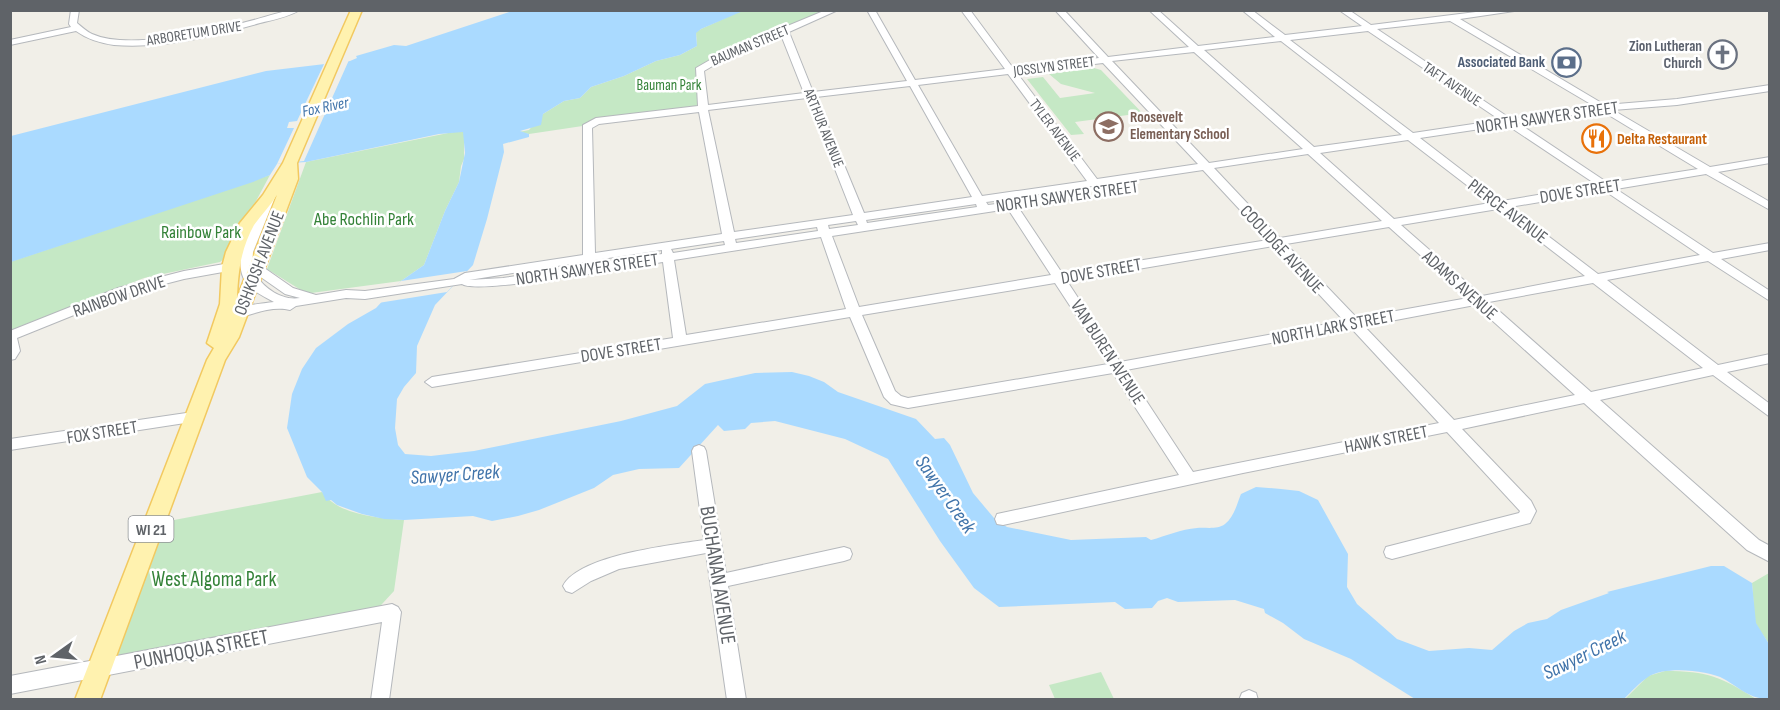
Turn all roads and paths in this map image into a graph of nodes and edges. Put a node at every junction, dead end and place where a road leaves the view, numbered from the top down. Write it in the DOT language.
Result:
graph roads {
  1 [pos="75,10"];
  2 [pos="296,10"];
  3 [pos="357,10"];
  4 [pos="834,10"];
  5 [pos="871,10"];
  6 [pos="965,10"];
  7 [pos="1059,10"];
  8 [pos="1152,10"];
  9 [pos="1246,10"];
  10 [pos="1343,10"];
  11 [pos="1517,10"];
  12 [pos="1452,18"];
  13 [pos="76,28"];
  14 [pos="1369,28"];
  15 [pos="784,31"];
  16 [pos="1282,38"];
  17 [pos="10,43"];
  18 [pos="1195,49"];
  19 [pos="1105,60"];
  20 [pos="1010,71"];
  21 [pos="912,83"];
  22 [pos="1770,88"];
  23 [pos="811,95"];
  24 [pos="1677,102"];
  25 [pos="703,108"];
  26 [pos="1603,108"];
  27 [pos="1615,115"];
  28 [pos="1507,122"];
  29 [pos="1517,129"];
  30 [pos="1414,140"];
  31 [pos="1313,155"];
  32 [pos="1770,160"];
  33 [pos="290,163"];
  34 [pos="1208,170"];
  35 [pos="1707,170"];
  36 [pos="1098,187"];
  37 [pos="1605,187"];
  38 [pos="269,197"];
  39 [pos="1008,200"];
  40 [pos="982,204"];
  41 [pos="1498,204"];
  42 [pos="1770,207"];
  43 [pos="861,222"];
  44 [pos="1390,223"];
  45 [pos="823,228"];
  46 [pos="1274,241"];
  47 [pos="729,242"];
  48 [pos="1770,246"];
  49 [pos="667,251"];
  50 [pos="1710,258"];
  51 [pos="589,264"];
  52 [pos="230,267"];
  53 [pos="254,275"];
  54 [pos="1059,278"];
  55 [pos="1595,278"];
  56 [pos="365,295"];
  57 [pos="325,297"];
  58 [pos="1770,297"];
  59 [pos="1478,301"];
  60 [pos="286,304"];
  61 [pos="313,308"];
  62 [pos="854,312"];
  63 [pos="232,322"];
  64 [pos="1352,323"];
  65 [pos="10,336"];
  66 [pos="680,340"];
  67 [pos="10,356"];
  68 [pos="1770,358"];
  69 [pos="1119,367"];
  70 [pos="1715,370"];
  71 [pos="432,382"];
  72 [pos="1586,398"];
  73 [pos="1770,412"];
  74 [pos="193,417"];
  75 [pos="1450,426"];
  76 [pos="10,445"];
  77 [pos="699,451"];
  78 [pos="1190,480"];
  79 [pos="1003,519"];
  80 [pos="713,544"];
  81 [pos="1392,552"];
  82 [pos="844,554"];
  83 [pos="1770,555"];
  84 [pos="720,581"];
  85 [pos="572,586"];
  86 [pos="99,669"];
  87 [pos="10,685"];
  88 [pos="87,699"];
  89 [pos="380,699"];
  90 [pos="737,699"];
  1 -- 13 [label="street"];
  2 -- 13 [label="street, ARBORETUM DRIVE"];
  3 -- 33 [label="main road, OSHKOSH AVENUE / WI 21"];
  4 -- 15 [label="street, BAUMAN STREET"];
  5 -- 21 [label="street"];
  6 -- 20 [label="street, TYLER AVENUE"];
  7 -- 19 [label="street, COOLIDGE AVENUE"];
  8 -- 18 [label="street, ADAMS AVENUE"];
  9 -- 16 [label="street, PIERCE AVENUE"];
  10 -- 14 [label="street, TAFT AVENUE"];
  11 -- 12 [label="street, JOSSLYN STREET"];
  12 -- 14 [label="street, JOSSLYN STREET"];
  12 -- 26 [label="street"];
  13 -- 17 [label="street"];
  14 -- 16 [label="street, JOSSLYN STREET"];
  14 -- 28 [label="street, TAFT AVENUE"];
  15 -- 23 [label="street, ARTHUR AVENUE"];
  15 -- 25 [label="street, BAUMAN STREET"];
  16 -- 18 [label="street, JOSSLYN STREET"];
  16 -- 30 [label="street, PIERCE AVENUE"];
  18 -- 19 [label="street, JOSSLYN STREET"];
  18 -- 31 [label="street, ADAMS AVENUE"];
  19 -- 20 [label="street, JOSSLYN STREET"];
  19 -- 34 [label="street, COOLIDGE AVENUE"];
  20 -- 21 [label="street, JOSSLYN STREET"];
  20 -- 36 [label="street, TYLER AVENUE"];
  21 -- 23 [label="street, JOSSLYN STREET"];
  21 -- 40 [label="street"];
  22 -- 24 [label="street, NORTH SAWYER STREET"];
  23 -- 25 [label="street, JOSSLYN STREET"];
  23 -- 43 [label="street, ARTHUR AVENUE"];
  24 -- 26 [label="street, NORTH SAWYER STREET"];
  24 -- 27 [label="street, NORTH SAWYER STREET"];
  25 -- 47 [label="street"];
  25 -- 51 [label="street, JOSSLYN STREET"];
  26 -- 27 [label="street"];
  26 -- 28 [label="street, NORTH SAWYER STREET"];
  27 -- 29 [label="street, NORTH SAWYER STREET"];
  27 -- 35 [label="street"];
  28 -- 29 [label="street, TAFT AVENUE"];
  28 -- 30 [label="street, NORTH SAWYER STREET"];
  29 -- 30 [label="street, NORTH SAWYER STREET"];
  29 -- 37 [label="street, TAFT AVENUE"];
  30 -- 31 [label="street, NORTH SAWYER STREET"];
  30 -- 41 [label="street, PIERCE AVENUE"];
  31 -- 34 [label="street, NORTH SAWYER STREET"];
  31 -- 44 [label="street, ADAMS AVENUE"];
  32 -- 35 [label="street, DOVE STREET"];
  33 -- 38 [label="main road, OSHKOSH AVENUE / WI 21"];
  33 -- 53 [label="main road, OSHKOSH AVENUE / WI 21"];
  34 -- 36 [label="street, NORTH SAWYER STREET"];
  34 -- 46 [label="street, COOLIDGE AVENUE"];
  35 -- 37 [label="street, DOVE STREET"];
  35 -- 42 [label="street"];
  36 -- 39 [label="street, NORTH SAWYER STREET"];
  37 -- 41 [label="street, DOVE STREET"];
  37 -- 50 [label="street, TAFT AVENUE"];
  38 -- 52 [label="main road, OSHKOSH AVENUE / WI 21"];
  38 -- 53 [label="street"];
  39 -- 40 [label="street, NORTH SAWYER STREET"];
  39 -- 54 [label="street, VAN BUREN AVENUE"];
  40 -- 43 [label="street, NORTH SAWYER STREET"];
  41 -- 44 [label="street, DOVE STREET"];
  41 -- 55 [label="street, PIERCE AVENUE"];
  43 -- 45 [label="street, NORTH SAWYER STREET"];
  44 -- 46 [label="street, DOVE STREET"];
  44 -- 59 [label="street, ADAMS AVENUE"];
  45 -- 47 [label="street, NORTH SAWYER STREET"];
  45 -- 62 [label="street"];
  46 -- 54 [label="street, DOVE STREET"];
  46 -- 64 [label="street, COOLIDGE AVENUE"];
  47 -- 49 [label="street, NORTH SAWYER STREET"];
  48 -- 50 [label="street, NORTH LARK STREET"];
  49 -- 51 [label="street, NORTH SAWYER STREET"];
  49 -- 66 [label="street"];
  50 -- 55 [label="street, NORTH LARK STREET"];
  50 -- 58 [label="street, TAFT AVENUE"];
  51 -- 56 [label="street, NORTH SAWYER STREET"];
  52 -- 63 [label="main road, OSHKOSH AVENUE / WI 21"];
  52 -- 65 [label="street, RAINBOW DRIVE"];
  53 -- 57 [label="street"];
  53 -- 60 [label="street, NORTH SAWYER STREET"];
  53 -- 63 [label="main road, OSHKOSH AVENUE / WI 21"];
  54 -- 62 [label="street, DOVE STREET"];
  54 -- 69 [label="street, VAN BUREN AVENUE"];
  55 -- 59 [label="street, NORTH LARK STREET"];
  55 -- 70 [label="street, PIERCE AVENUE"];
  56 -- 57 [label="street, NORTH SAWYER STREET"];
  56 -- 61 [label="street, NORTH SAWYER STREET"];
  57 -- 60 [label="street, NORTH SAWYER STREET"];
  59 -- 64 [label="street, NORTH LARK STREET"];
  59 -- 72 [label="street, ADAMS AVENUE"];
  60 -- 61 [label="street, NORTH SAWYER STREET"];
  60 -- 63 [label="street, NORTH SAWYER STREET"];
  61 -- 63 [label="street"];
  62 -- 66 [label="street, DOVE STREET"];
  62 -- 69 [label="street, NORTH LARK STREET"];
  63 -- 74 [label="main road, OSHKOSH AVENUE / WI 21"];
  64 -- 69 [label="street, NORTH LARK STREET"];
  64 -- 75 [label="street, COOLIDGE AVENUE"];
  65 -- 67 [label="street"];
  66 -- 71 [label="street, DOVE STREET"];
  68 -- 70 [label="street, HAWK STREET"];
  69 -- 78 [label="street, VAN BUREN AVENUE"];
  70 -- 72 [label="street, HAWK STREET"];
  70 -- 73 [label="street, PIERCE AVENUE"];
  72 -- 75 [label="street, HAWK STREET"];
  72 -- 83 [label="street, ADAMS AVENUE"];
  74 -- 76 [label="street, FOX STREET"];
  74 -- 86 [label="main road, OSHKOSH AVENUE / WI 21"];
  75 -- 78 [label="street, HAWK STREET"];
  75 -- 81 [label="street, COOLIDGE AVENUE"];
  77 -- 80 [label="street, BUCHANAN AVENUE"];
  78 -- 79 [label="street, HAWK STREET"];
  80 -- 84 [label="street, BUCHANAN AVENUE"];
  80 -- 85 [label="street"];
  82 -- 84 [label="street"];
  84 -- 90 [label="street, BUCHANAN AVENUE"];
  86 -- 87 [label="street, PUNHOQUA STREET"];
  86 -- 88 [label="main road, OSHKOSH AVENUE / WI 21"];
  86 -- 89 [label="street, PUNHOQUA STREET"];
}
